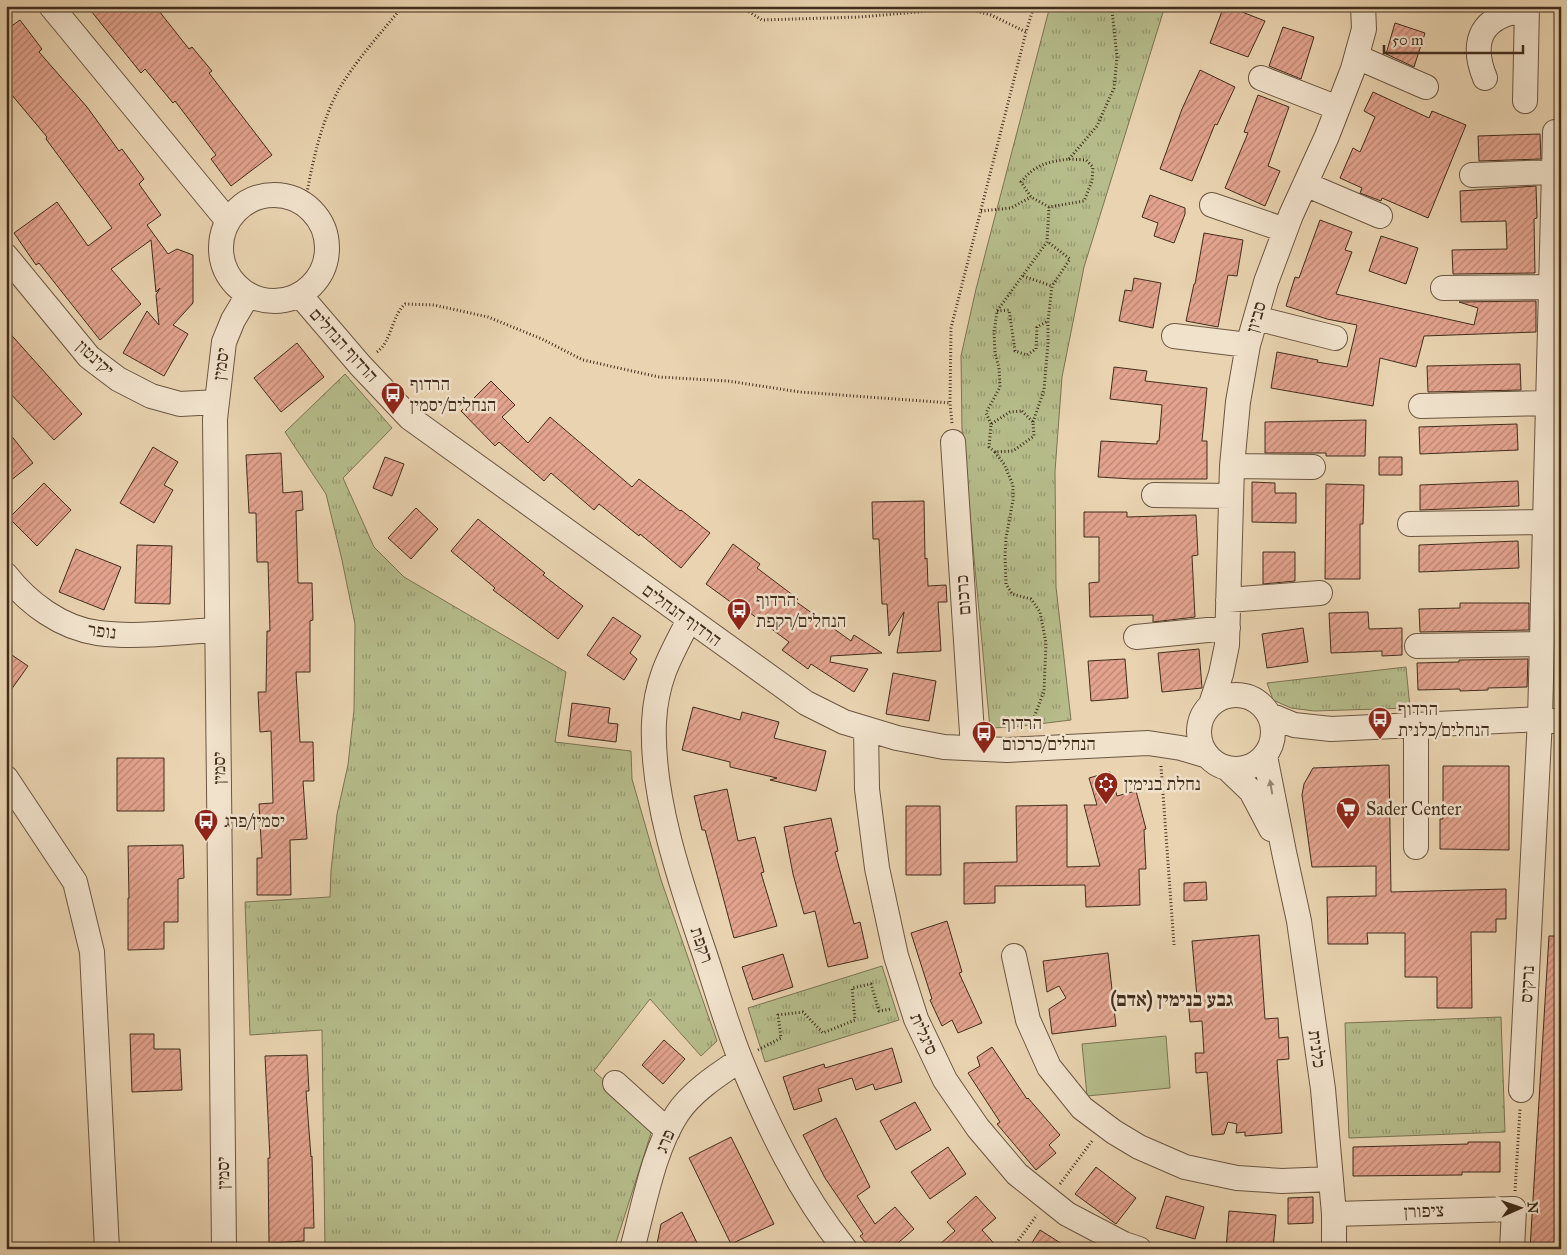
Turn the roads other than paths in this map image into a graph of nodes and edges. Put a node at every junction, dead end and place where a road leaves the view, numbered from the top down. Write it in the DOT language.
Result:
graph roads {
  1 [pos="51,6"];
  2 [pos="1363,6"];
  3 [pos="1527,9"];
  4 [pos="1357,56"];
  5 [pos="1261,78"];
  6 [pos="1485,78"];
  7 [pos="1426,87"];
  8 [pos="1525,101"];
  9 [pos="1338,108"];
  10 [pos="1555,132"];
  11 [pos="1554,172"];
  12 [pos="1472,175"];
  13 [pos="1305,184"];
  14 [pos="1212,204"];
  15 [pos="1380,216"];
  16 [pos="228,222"];
  17 [pos="1285,230"];
  18 [pos="6,256"];
  19 [pos="1551,287"];
  20 [pos="1443,288"];
  21 [pos="248,295"];
  22 [pos="300,295"];
  23 [pos="1256,318"];
  24 [pos="1174,336"];
  25 [pos="1335,338"];
  26 [pos="1248,344"];
  27 [pos="216,402"];
  28 [pos="1548,403"];
  29 [pos="1420,406"];
  30 [pos="953,442"];
  31 [pos="1232,466"];
  32 [pos="1313,467"];
  33 [pos="1154,495"];
  34 [pos="1231,496"];
  35 [pos="1545,522"];
  36 [pos="1410,524"];
  37 [pos="6,574"];
  38 [pos="1320,593"];
  39 [pos="1228,600"];
  40 [pos="689,620"];
  41 [pos="217,630"];
  42 [pos="1136,637"];
  43 [pos="1227,637"];
  44 [pos="1542,644"];
  45 [pos="1416,646"];
  46 [pos="1247,696"];
  47 [pos="1207,709"];
  48 [pos="1270,715"];
  49 [pos="1554,718"];
  50 [pos="1416,725"];
  51 [pos="866,729"];
  52 [pos="1330,729"];
  53 [pos="1154,744"];
  54 [pos="973,748"];
  55 [pos="1268,751"];
  56 [pos="1208,756"];
  57 [pos="1228,769"];
  58 [pos="6,778"];
  59 [pos="1416,847"];
  60 [pos="1284,852"];
  61 [pos="1014,956"];
  62 [pos="740,1060"];
  63 [pos="615,1083"];
  64 [pos="1521,1090"];
  65 [pos="668,1131"];
  66 [pos="1331,1179"];
  67 [pos="1334,1214"];
  68 [pos="107,1249"];
  69 [pos="224,1249"];
  70 [pos="632,1249"];
  71 [pos="845,1249"];
  72 [pos="1139,1249"];
  73 [pos="1334,1249"];
  74 [pos="1512,1249"];
  1 -- 16 [label="street"];
  2 -- 4 [label="street, סביון"];
  3 -- 6 [label="street"];
  3 -- 8 [label="street"];
  4 -- 7 [label="street"];
  4 -- 9 [label="street, סביון"];
  5 -- 9 [label="street"];
  9 -- 13 [label="street, סביון"];
  10 -- 11 [label="street, נרקיס"];
  11 -- 12 [label="street"];
  11 -- 19 [label="street, נרקיס"];
  13 -- 15 [label="street"];
  13 -- 17 [label="street, סביון"];
  14 -- 17 [label="street"];
  16 -- 21 [label="street"];
  16 -- 22 [label="street"];
  17 -- 23 [label="street, סביון"];
  18 -- 27 [label="street, יקינטון"];
  19 -- 20 [label="street"];
  19 -- 28 [label="street, נרקיס"];
  21 -- 22 [label="street"];
  21 -- 27 [label="street, יסמין"];
  22 -- 40 [label="street, הרדוף הנחלים"];
  23 -- 25 [label="street"];
  23 -- 26 [label="street, סביון"];
  24 -- 26 [label="street"];
  26 -- 31 [label="street, סביון"];
  27 -- 41 [label="street, יסמין"];
  28 -- 29 [label="street"];
  28 -- 35 [label="street, נרקיס"];
  30 -- 54 [label="street, כרכום"];
  31 -- 32 [label="street"];
  31 -- 34 [label="street, סביון"];
  33 -- 34 [label="street"];
  34 -- 39 [label="street, סביון"];
  35 -- 36 [label="street"];
  35 -- 44 [label="street, נרקיס"];
  37 -- 41 [label="street, נופר"];
  38 -- 39 [label="street"];
  39 -- 43 [label="street, סביון"];
  40 -- 51 [label="street, הרדוף הנחלים"];
  40 -- 62 [label="street, רקפת"];
  41 -- 69 [label="street, יסמין"];
  42 -- 43 [label="street"];
  43 -- 46 [label="street, סביון"];
  43 -- 47 [label="street, סביון"];
  44 -- 45 [label="street"];
  44 -- 49 [label="street, נרקיס"];
  46 -- 47 [label="street"];
  46 -- 48 [label="street"];
  47 -- 53 [label="street, הרדוף הנחלים"];
  47 -- 56 [label="street"];
  48 -- 52 [label="street"];
  48 -- 55 [label="street"];
  49 -- 50 [label="street"];
  49 -- 64 [label="street, נרקיס"];
  50 -- 52 [label="street"];
  50 -- 59 [label="street"];
  51 -- 54 [label="street, הרדוף הנחלים"];
  51 -- 72 [label="street, סיגלית"];
  52 -- 55 [label="street"];
  53 -- 54 [label="street, הרדוף הנחלים"];
  53 -- 56 [label="street, הרדוף הנחלים"];
  55 -- 57 [label="street"];
  60 -- 55 [label="street, כלנית, one-way"];
  56 -- 57 [label="street"];
  57 -- 60 [label="street, כלנית"];
  58 -- 68 [label="street"];
  60 -- 66 [label="street, כלנית"];
  61 -- 66 [label="street"];
  62 -- 65 [label="street, פרג"];
  62 -- 71 [label="street, רקפת"];
  63 -- 65 [label="street"];
  65 -- 70 [label="street, פרג"];
  66 -- 67 [label="street, כלנית"];
  67 -- 73 [label="street, כלנית"];
  67 -- 74 [label="street, ציפורן"];
}
